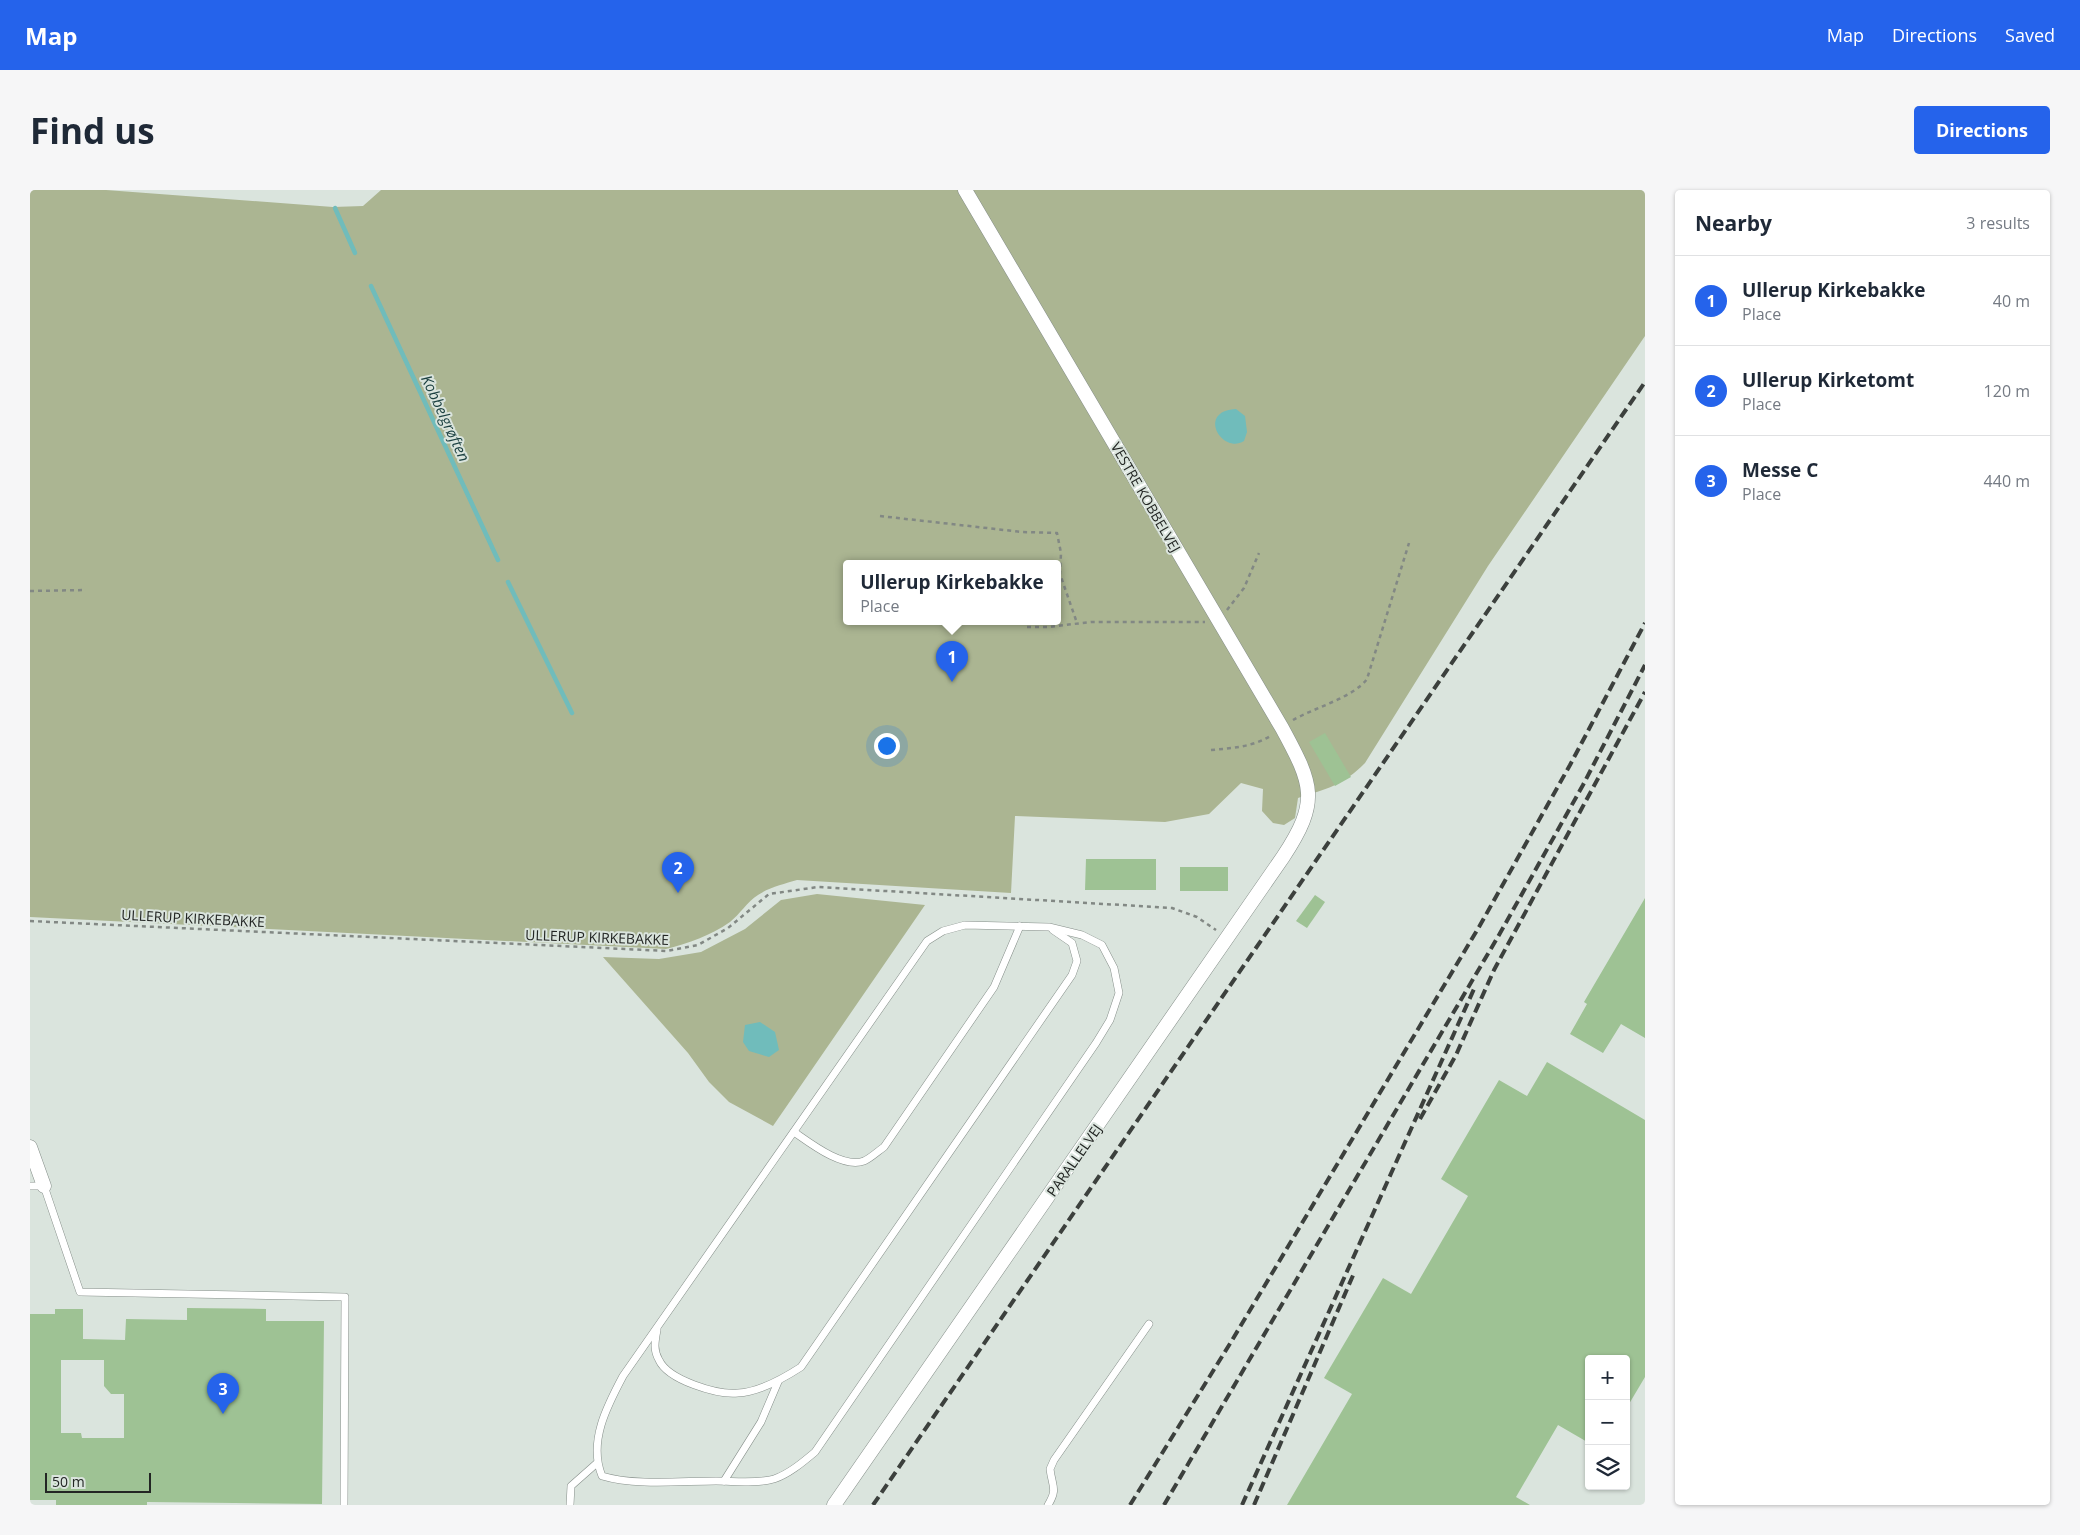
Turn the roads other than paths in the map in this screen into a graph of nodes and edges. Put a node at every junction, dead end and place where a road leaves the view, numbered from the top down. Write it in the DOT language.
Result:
graph roads {
  1 [pos="965,190"];
  2 [pos="1307,810"];
  3 [pos="1020,926"];
  4 [pos="1049,927"];
  5 [pos="794,1132"];
  6 [pos="30,1147"];
  7 [pos="37,1186"];
  8 [pos="1149,1324"];
  9 [pos="658,1325"];
  10 [pos="778,1382"];
  11 [pos="597,1463"];
  12 [pos="724,1481"];
  13 [pos="344,1505"];
  14 [pos="570,1505"];
  15 [pos="834,1505"];
  16 [pos="1048,1505"];
  1 -- 2 [label="street, VESTRE KOBBELVEJ"];
  2 -- 15 [label="street, PARALLELVEJ"];
  3 -- 4 [label="lane"];
  3 -- 5 [label="lane"];
  3 -- 5 [label="lane"];
  4 -- 10 [label="lane"];
  4 -- 12 [label="lane"];
  5 -- 9 [label="lane"];
  6 -- 7 [label="street"];
  7 -- 13 [label="lane"];
  8 -- 16 [label="lane"];
  9 -- 10 [label="lane"];
  9 -- 11 [label="lane"];
  10 -- 12 [label="lane"];
  11 -- 12 [label="lane"];
  11 -- 14 [label="lane"];
}
